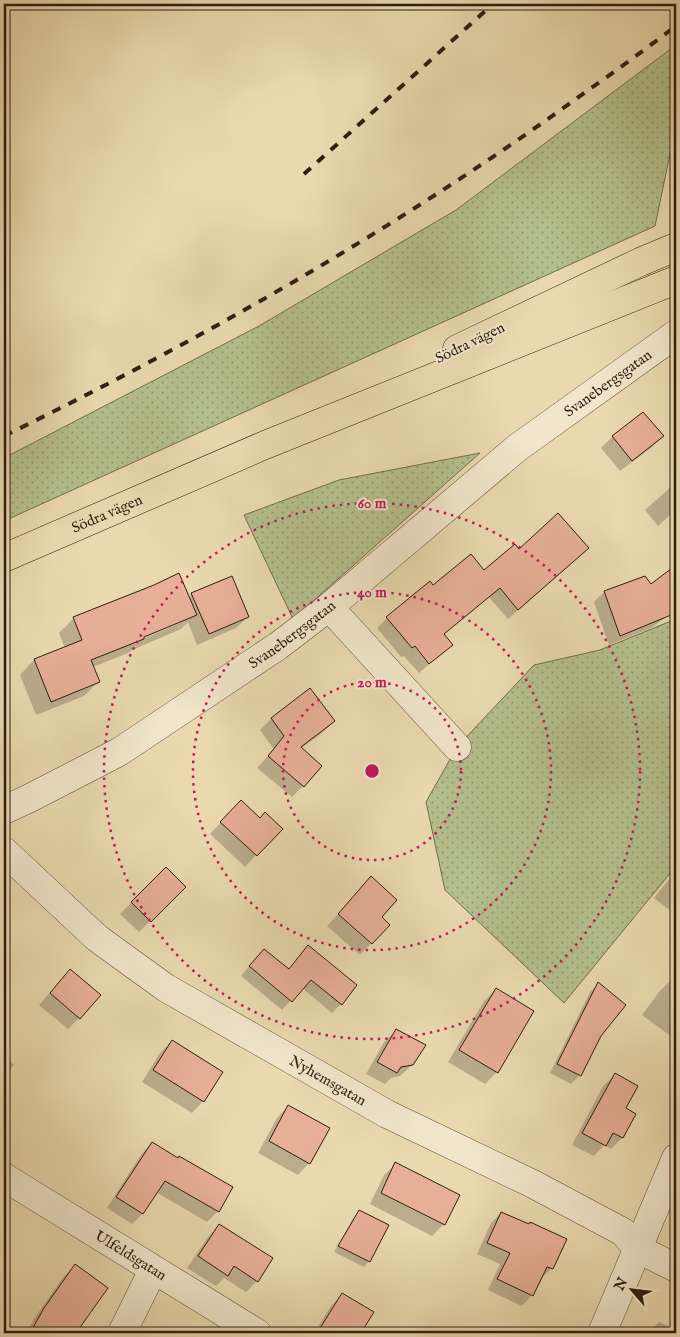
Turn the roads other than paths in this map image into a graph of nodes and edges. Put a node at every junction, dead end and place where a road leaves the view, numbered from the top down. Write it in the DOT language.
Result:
graph roads {
  1 [pos="676,247"];
  2 [pos="676,280"];
  3 [pos="676,334"];
  4 [pos="265,445"];
  5 [pos="4,558"];
  6 [pos="329,607"];
  7 [pos="457,747"];
  8 [pos="4,810"];
  9 [pos="4,851"];
  10 [pos="676,1158"];
  11 [pos="4,1177"];
  12 [pos="638,1249"];
  13 [pos="676,1268"];
  14 [pos="153,1270"];
  15 [pos="122,1333"];
  16 [pos="257,1333"];
  17 [pos="602,1333"];
  1 -- 4 [label="main road, Södra vägen"];
  2 -- 4 [label="main road, Södra vägen"];
  3 -- 6 [label="street, Svanebergsgatan"];
  4 -- 5 [label="main road, Södra vägen"];
  6 -- 7 [label="street"];
  6 -- 8 [label="street, Svanebergsgatan"];
  9 -- 12 [label="street, Nyhemsgatan"];
  10 -- 12 [label="street"];
  11 -- 14 [label="street, Ulfeldsgatan"];
  12 -- 13 [label="street, Nyhemsgatan"];
  12 -- 17 [label="street"];
  14 -- 15 [label="street"];
  14 -- 16 [label="street, Ulfeldsgatan"];
}
